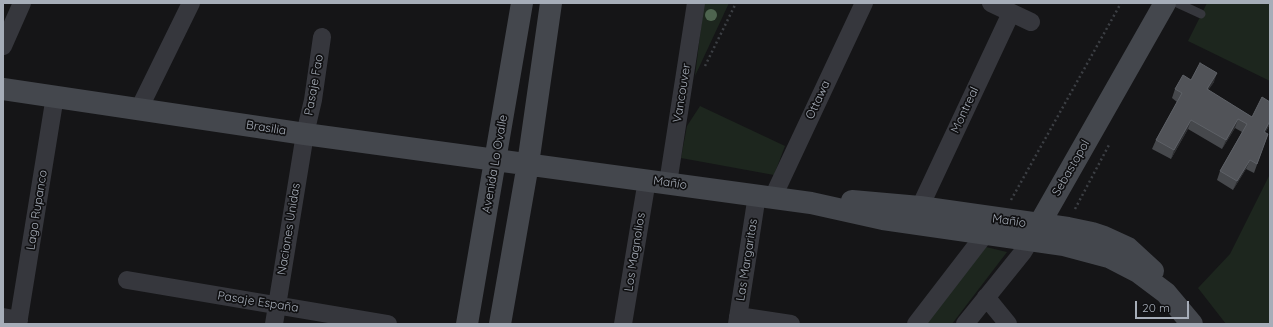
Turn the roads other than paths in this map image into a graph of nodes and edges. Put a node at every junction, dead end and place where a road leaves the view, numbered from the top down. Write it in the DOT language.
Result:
graph roads {
  1 [pos="22,3"];
  2 [pos="191,3"];
  3 [pos="522,3"];
  4 [pos="551,3"];
  5 [pos="696,3"];
  6 [pos="864,3"];
  7 [pos="990,3"];
  8 [pos="1164,3"];
  9 [pos="1177,3"];
  10 [pos="1011,13"];
  11 [pos="1201,14"];
  12 [pos="1031,22"];
  13 [pos="322,37"];
  14 [pos="3,46"];
  15 [pos="3,89"];
  16 [pos="55,96"];
  17 [pos="139,109"];
  18 [pos="305,134"];
  19 [pos="496,160"];
  20 [pos="528,164"];
  21 [pos="658,181"];
  22 [pos="765,196"];
  23 [pos="811,203"];
  24 [pos="920,207"];
  25 [pos="993,226"];
  26 [pos="1035,232"];
  27 [pos="127,280"];
  28 [pos="986,297"];
  29 [pos="277,305"];
  30 [pos="14,320"];
  31 [pos="737,320"];
  32 [pos="274,324"];
  33 [pos="388,324"];
  34 [pos="467,324"];
  35 [pos="500,324"];
  36 [pos="624,324"];
  37 [pos="791,324"];
  38 [pos="916,324"];
  39 [pos="965,324"];
  40 [pos="1008,324"];
  41 [pos="1192,324"];
  1 -- 14 [label="street"];
  2 -- 17 [label="street"];
  3 -- 19 [label="street, Avenida Lo Ovalle"];
  4 -- 20 [label="street"];
  5 -- 21 [label="street, Vancouver"];
  6 -- 22 [label="street, Ottawa"];
  7 -- 10 [label="street"];
  8 -- 26 [label="street, Sebastopol"];
  9 -- 11 [label="lane"];
  10 -- 12 [label="street"];
  10 -- 24 [label="street, Montreal"];
  13 -- 18 [label="street, Pasaje Fao"];
  15 -- 16 [label="street, Brasilia"];
  16 -- 17 [label="street, Brasilia"];
  16 -- 30 [label="street, Lago Rupanco"];
  17 -- 18 [label="street, Brasilia"];
  18 -- 19 [label="street, Brasilia"];
  18 -- 29 [label="street, Naciones Unidas"];
  19 -- 20 [label="street, Brasilia"];
  19 -- 34 [label="street, Avenida Lo Ovalle"];
  20 -- 21 [label="street, Mañío"];
  20 -- 35 [label="street"];
  21 -- 22 [label="street, Mañío"];
  21 -- 36 [label="street, Los Magnolios"];
  22 -- 23 [label="street, Mañío"];
  22 -- 31 [label="street, Las Margaritas"];
  23 -- 24 [label="street, Mañío"];
  23 -- 25 [label="street, Mañío"];
  24 -- 25 [label="street, Mañío"];
  25 -- 26 [label="street, Mañío"];
  25 -- 38 [label="street"];
  26 -- 28 [label="street, Sebastopol"];
  26 -- 41 [label="street, Mañío"];
  27 -- 29 [label="street, Pasaje España"];
  28 -- 39 [label="street, Sebastopol"];
  28 -- 40 [label="street"];
  29 -- 32 [label="street, Naciones Unidas"];
  29 -- 33 [label="street, Pasaje España"];
  31 -- 37 [label="street"];
}
